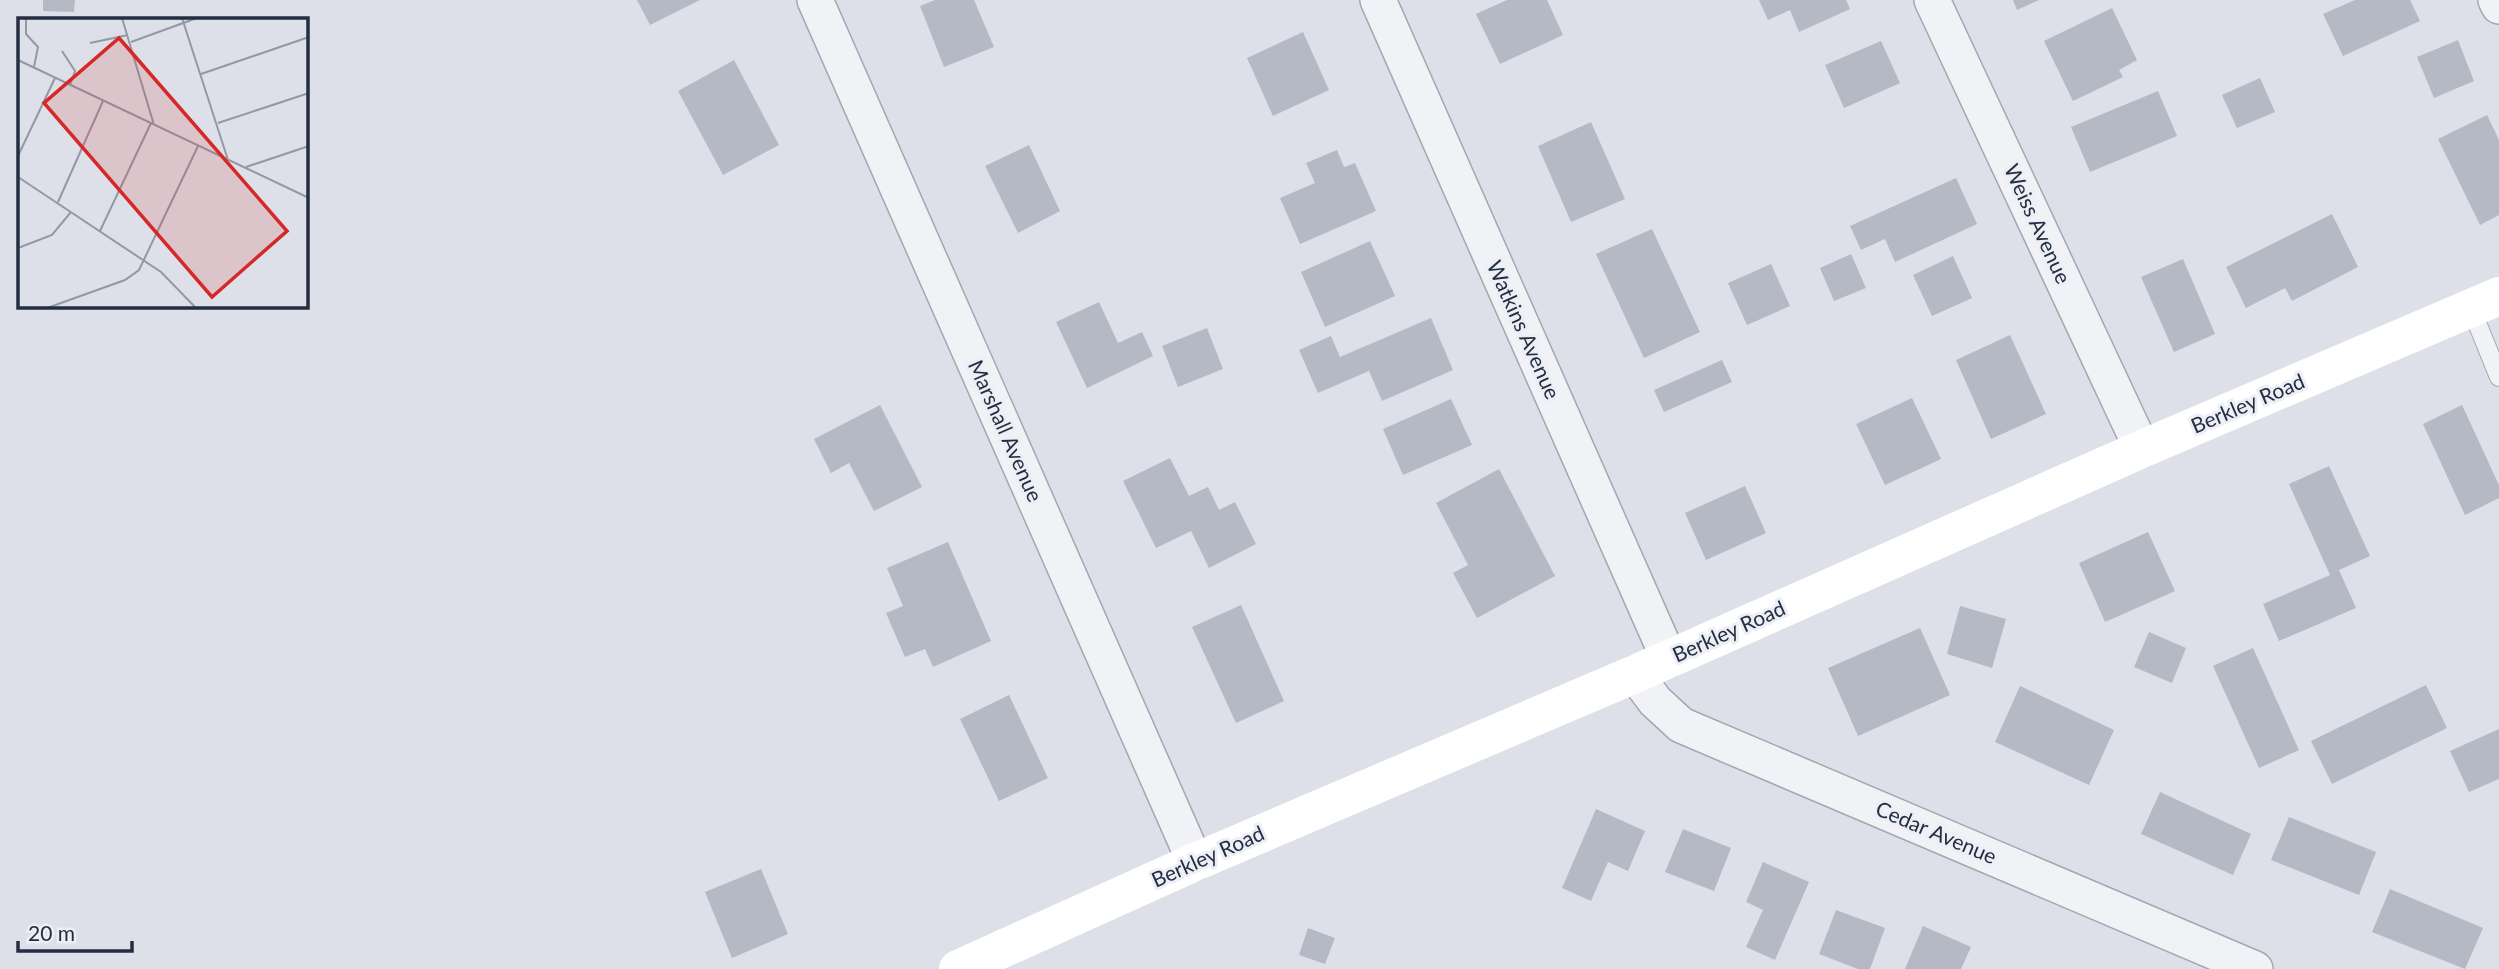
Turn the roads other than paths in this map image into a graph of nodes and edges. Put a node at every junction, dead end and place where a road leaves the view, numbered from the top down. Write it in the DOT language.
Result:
graph roads {
  1 [pos="816,0"];
  2 [pos="1378,0"];
  3 [pos="1932,0"];
  4 [pos="2496,0"];
  5 [pos="2499,6"];
  6 [pos="2485,302"];
  7 [pos="2499,377"];
  8 [pos="2142,449"];
  9 [pos="1652,667"];
  10 [pos="1195,862"];
  11 [pos="958,969"];
  12 [pos="2255,969"];
  1 -- 10 [label="street, Marshall Avenue"];
  2 -- 9 [label="street, Watkins Avenue"];
  3 -- 8 [label="street, Weiss Avenue"];
  4 -- 5 [label="street"];
  6 -- 7 [label="lane"];
  6 -- 8 [label="main road, Berkley Road"];
  8 -- 9 [label="main road, Berkley Road"];
  9 -- 10 [label="main road, Berkley Road"];
  9 -- 12 [label="street, Cedar Avenue"];
  10 -- 11 [label="main road, Berkley Road"];
}
